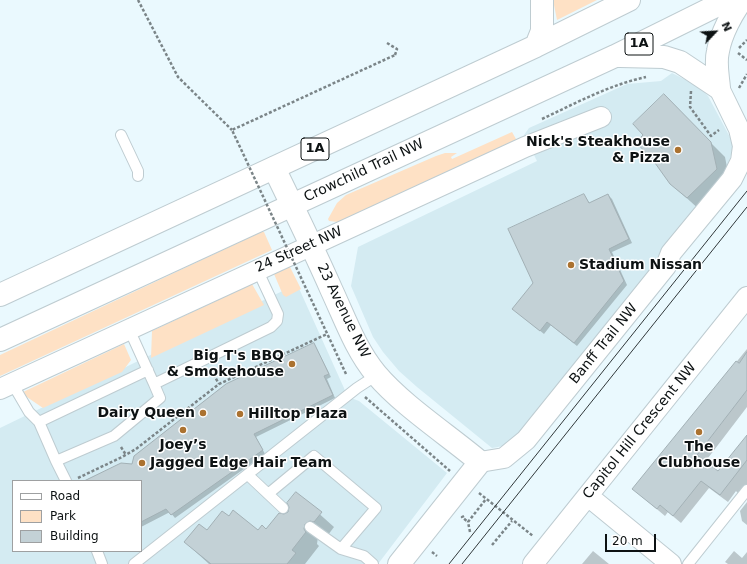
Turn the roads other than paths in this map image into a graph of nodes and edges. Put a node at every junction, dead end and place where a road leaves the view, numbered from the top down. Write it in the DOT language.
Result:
graph roads {
  1 [pos="542,0"];
  2 [pos="629,0"];
  3 [pos="728,0"];
  4 [pos="742,0"];
  5 [pos="536,46"];
  6 [pos="615,56"];
  7 [pos="727,89"];
  8 [pos="601,117"];
  9 [pos="121,135"];
  10 [pos="274,168"];
  11 [pos="138,176"];
  12 [pos="292,204"];
  13 [pos="312,245"];
  14 [pos="257,269"];
  15 [pos="0,295"];
  16 [pos="747,297"];
  17 [pos="129,329"];
  18 [pos="0,340"];
  19 [pos="148,370"];
  20 [pos="377,375"];
  21 [pos="154,384"];
  22 [pos="6,386"];
  23 [pos="39,422"];
  24 [pos="56,461"];
  25 [pos="480,462"];
  26 [pos="248,475"];
  27 [pos="66,480"];
  28 [pos="747,490"];
  29 [pos="268,494"];
  30 [pos="588,496"];
  31 [pos="284,508"];
  32 [pos="310,527"];
  33 [pos="341,549"];
  34 [pos="97,552"];
  35 [pos="102,564"];
  36 [pos="134,564"];
  37 [pos="373,564"];
  38 [pos="399,564"];
  39 [pos="533,564"];
  40 [pos="671,564"];
  41 [pos="688,564"];
  1 -- 5 [label="main road"];
  2 -- 5 [label="main road, 1A"];
  3 -- 6 [label="main road, Crowchild Trail NW / 1A"];
  4 -- 7 [label="main road"];
  5 -- 10 [label="main road, 1A"];
  6 -- 7 [label="main road"];
  6 -- 12 [label="main road, Crowchild Trail NW / 1A"];
  7 -- 25 [label="street, Banff Trail NW"];
  8 -- 13 [label="street, 24 Street NW"];
  9 -- 11 [label="lane"];
  10 -- 12 [label="main road, 23 Avenue NW"];
  10 -- 15 [label="main road, 1A"];
  12 -- 13 [label="main road, 23 Avenue NW"];
  12 -- 18 [label="main road, Crowchild Trail NW / 1A"];
  13 -- 14 [label="street, 24 Street NW"];
  13 -- 20 [label="main road, 23 Avenue NW"];
  14 -- 17 [label="street, 24 Street NW"];
  14 -- 21 [label="lane"];
  16 -- 30 [label="street, Capitol Hill Crescent NW"];
  17 -- 19 [label="lane"];
  17 -- 22 [label="street, 24 Street NW"];
  19 -- 21 [label="lane"];
  19 -- 23 [label="lane"];
  20 -- 25 [label="main road, 23 Avenue NW"];
  20 -- 26 [label="lane"];
  21 -- 24 [label="lane"];
  22 -- 23 [label="lane"];
  23 -- 24 [label="lane"];
  24 -- 27 [label="lane"];
  25 -- 38 [label="main road"];
  26 -- 29 [label="lane"];
  26 -- 36 [label="lane"];
  28 -- 41 [label="lane"];
  29 -- 31 [label="lane"];
  29 -- 33 [label="lane"];
  30 -- 39 [label="street, Capitol Hill Crescent NW"];
  30 -- 40 [label="street"];
  32 -- 33 [label="lane"];
  33 -- 37 [label="lane"];
  34 -- 35 [label="lane"];
}
